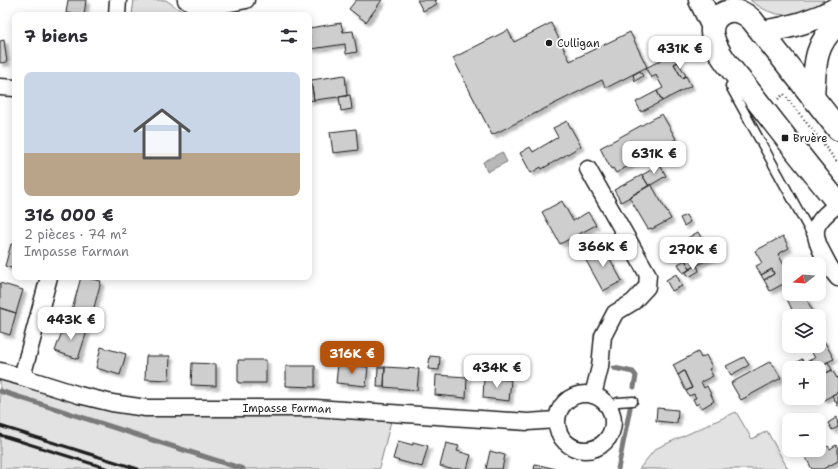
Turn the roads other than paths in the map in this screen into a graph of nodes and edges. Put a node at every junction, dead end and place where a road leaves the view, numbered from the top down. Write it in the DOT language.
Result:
graph roads {
  1 [pos="118,0"];
  2 [pos="186,0"];
  3 [pos="246,0"];
  4 [pos="700,0"];
  5 [pos="732,6"];
  6 [pos="838,8"];
  7 [pos="117,12"];
  8 [pos="838,24"];
  9 [pos="712,25"];
  10 [pos="762,32"];
  11 [pos="738,76"];
  12 [pos="0,87"];
  13 [pos="12,88"];
  14 [pos="813,98"];
  15 [pos="838,129"];
  16 [pos="588,169"];
  17 [pos="838,204"];
  18 [pos="818,244"];
  19 [pos="838,278"];
  20 [pos="48,280"];
  21 [pos="0,370"];
  22 [pos="22,377"];
  23 [pos="593,395"];
  24 [pos="633,401"];
  25 [pos="609,406"];
  26 [pos="556,420"];
  1 -- 7 [label="street"];
  2 -- 3 [label="street"];
  4 -- 9 [label="main road"];
  5 -- 9 [label="main road"];
  5 -- 10 [label="main road"];
  6 -- 10 [label="main road"];
  8 -- 14 [label="main road"];
  9 -- 11 [label="main road"];
  10 -- 14 [label="main road"];
  11 -- 17 [label="main road"];
  11 -- 18 [label="lane"];
  12 -- 13 [label="street"];
  14 -- 15 [label="main road"];
  16 -- 23 [label="street"];
  17 -- 18 [label="street"];
  18 -- 19 [label="street"];
  20 -- 22 [label="street"];
  21 -- 22 [label="street, Impasse Farman"];
  22 -- 26 [label="street, Impasse Farman"];
  23 -- 25 [label="street"];
  23 -- 26 [label="street"];
  24 -- 25 [label="lane"];
  25 -- 26 [label="street"];
}
